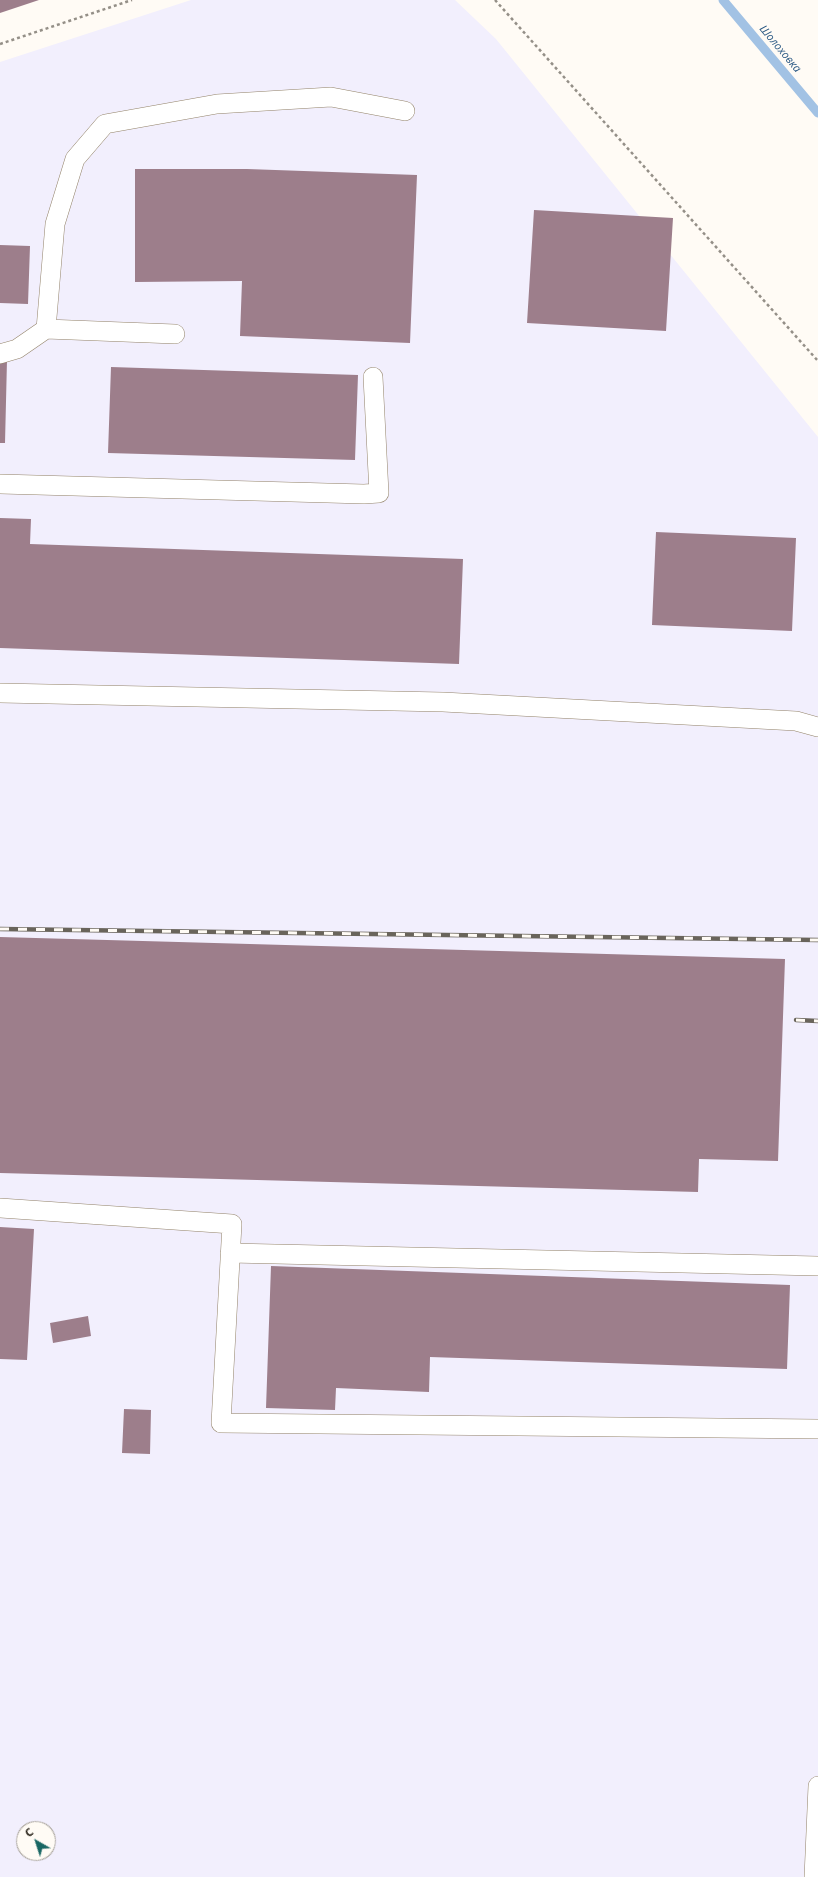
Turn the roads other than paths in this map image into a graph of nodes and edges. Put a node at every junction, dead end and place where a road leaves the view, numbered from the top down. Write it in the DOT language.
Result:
graph roads {
  1 [pos="406,111"];
  2 [pos="46,329"];
  3 [pos="175,334"];
  4 [pos="0,354"];
  5 [pos="373,377"];
  6 [pos="0,484"];
  7 [pos="0,693"];
  8 [pos="818,727"];
  9 [pos="0,1208"];
  10 [pos="230,1253"];
  11 [pos="818,1266"];
  12 [pos="818,1429"];
  13 [pos="818,1786"];
  14 [pos="814,1877"];
  1 -- 2 [label="lane"];
  2 -- 3 [label="lane"];
  2 -- 4 [label="lane"];
  5 -- 6 [label="lane"];
  7 -- 8 [label="lane"];
  9 -- 10 [label="lane"];
  10 -- 11 [label="lane"];
  10 -- 12 [label="lane"];
  13 -- 14 [label="lane"];
}
